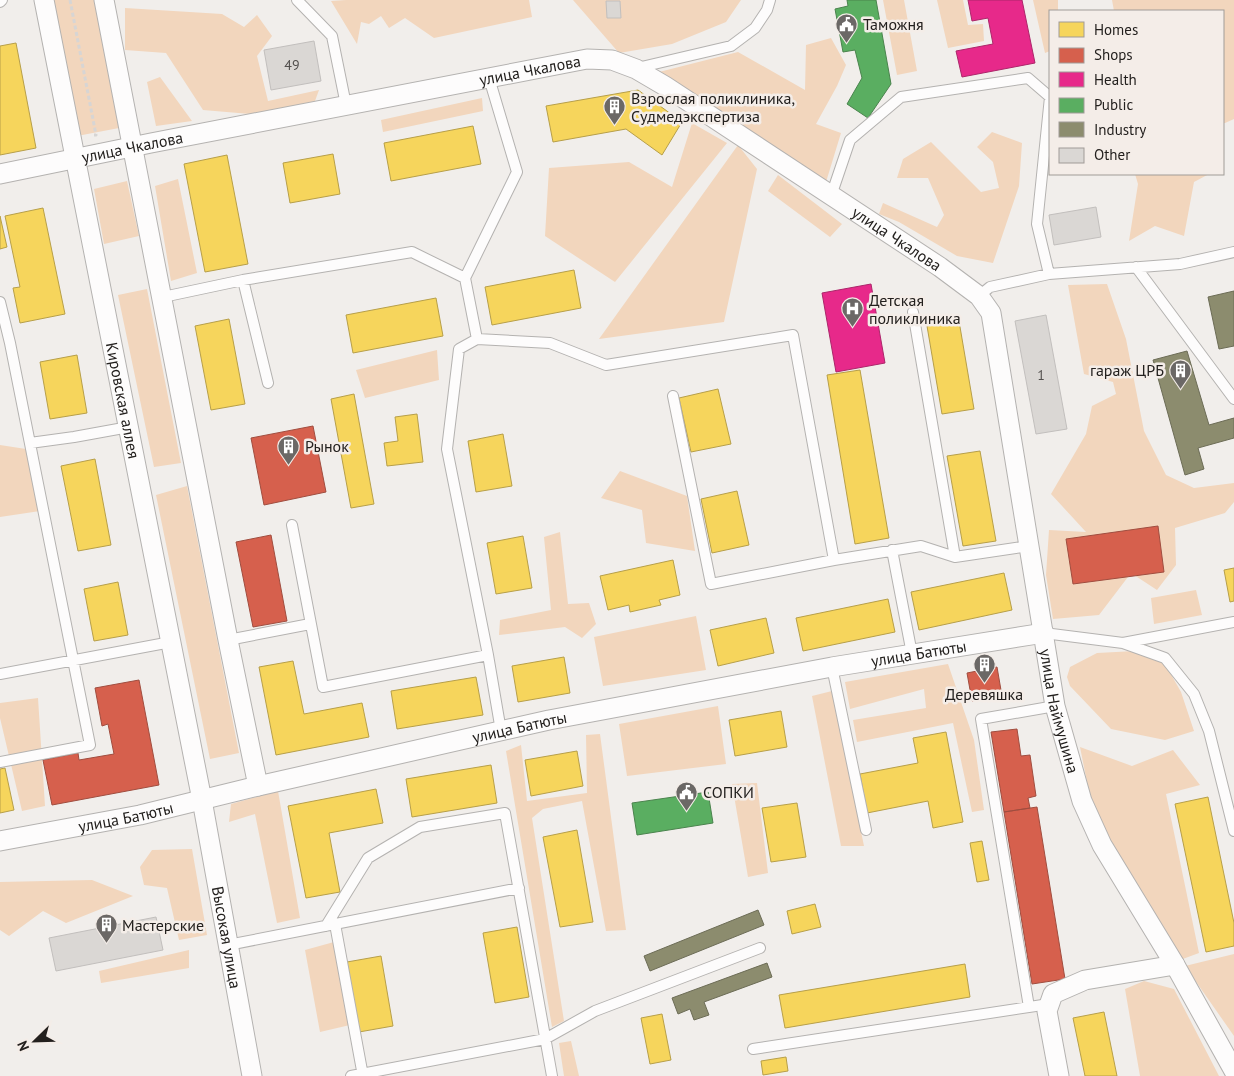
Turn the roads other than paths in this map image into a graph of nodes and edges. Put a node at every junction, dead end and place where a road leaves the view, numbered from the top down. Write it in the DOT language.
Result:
graph roads {
  1 [pos="44,0"];
  2 [pos="104,0"];
  3 [pos="296,0"];
  4 [pos="770,0"];
  5 [pos="636,69"];
  6 [pos="489,78"];
  7 [pos="1049,96"];
  8 [pos="346,105"];
  9 [pos="1049,106"];
  10 [pos="133,147"];
  11 [pos="75,158"];
  12 [pos="0,174"];
  13 [pos="831,196"];
  14 [pos="1234,252"];
  15 [pos="1136,267"];
  16 [pos="1049,274"];
  17 [pos="465,278"];
  18 [pos="243,280"];
  19 [pos="979,296"];
  20 [pos="163,297"];
  21 [pos="0,302"];
  22 [pos="913,312"];
  23 [pos="991,313"];
  24 [pos="478,339"];
  25 [pos="268,383"];
  26 [pos="672,396"];
  27 [pos="1234,400"];
  28 [pos="128,427"];
  29 [pos="30,443"];
  30 [pos="292,525"];
  31 [pos="1029,546"];
  32 [pos="892,550"];
  33 [pos="955,557"];
  34 [pos="834,560"];
  35 [pos="1234,622"];
  36 [pos="310,624"];
  37 [pos="1044,633"];
  38 [pos="228,640"];
  39 [pos="171,642"];
  40 [pos="1123,644"];
  41 [pos="912,654"];
  42 [pos="488,655"];
  43 [pos="72,661"];
  44 [pos="832,666"];
  45 [pos="0,674"];
  46 [pos="1055,706"];
  47 [pos="501,731"];
  48 [pos="0,762"];
  49 [pos="258,786"];
  50 [pos="202,800"];
  51 [pos="866,830"];
  52 [pos="1234,831"];
  53 [pos="0,841"];
  54 [pos="519,888"];
  55 [pos="331,925"];
  56 [pos="228,946"];
  57 [pos="760,948"];
  58 [pos="1175,965"];
  59 [pos="1049,1004"];
  60 [pos="1029,1007"];
  61 [pos="545,1039"];
  62 [pos="753,1049"];
  63 [pos="1234,1071"];
  64 [pos="363,1075"];
  65 [pos="252,1076"];
  66 [pos="351,1076"];
  67 [pos="552,1076"];
  68 [pos="1059,1076"];
  1 -- 11 [label="street, Кировская аллея"];
  2 -- 10 [label="street"];
  3 -- 8 [label="lane"];
  4 -- 5 [label="lane"];
  5 -- 6 [label="street, улица Чкалова"];
  5 -- 13 [label="street, улица Чкалова"];
  6 -- 8 [label="street, улица Чкалова"];
  6 -- 17 [label="lane"];
  7 -- 13 [label="lane"];
  8 -- 10 [label="street, улица Чкалова"];
  9 -- 16 [label="lane"];
  10 -- 11 [label="street, улица Чкалова"];
  10 -- 20 [label="street"];
  11 -- 12 [label="street, улица Чкалова"];
  11 -- 28 [label="street, Кировская аллея"];
  13 -- 19 [label="street, улица Чкалова"];
  14 -- 15 [label="lane"];
  15 -- 16 [label="lane"];
  15 -- 27 [label="lane"];
  16 -- 19 [label="lane"];
  17 -- 18 [label="lane"];
  17 -- 24 [label="lane"];
  18 -- 20 [label="lane"];
  18 -- 25 [label="lane"];
  19 -- 23 [label="street, улица Чкалова"];
  20 -- 38 [label="street"];
  21 -- 29 [label="lane"];
  22 -- 33 [label="lane"];
  23 -- 31 [label="street, улица Наймушина"];
  24 -- 34 [label="lane"];
  24 -- 42 [label="lane"];
  26 -- 34 [label="lane"];
  28 -- 29 [label="lane"];
  28 -- 39 [label="street, Кировская аллея"];
  29 -- 43 [label="lane"];
  30 -- 36 [label="lane"];
  31 -- 33 [label="lane"];
  31 -- 37 [label="street, улица Наймушина"];
  32 -- 33 [label="lane"];
  32 -- 34 [label="lane"];
  32 -- 41 [label="lane"];
  35 -- 40 [label="lane"];
  36 -- 38 [label="lane"];
  36 -- 42 [label="lane"];
  37 -- 40 [label="lane"];
  37 -- 41 [label="street, улица Батюты"];
  37 -- 46 [label="street, улица Наймушина"];
  38 -- 49 [label="street"];
  39 -- 43 [label="lane"];
  39 -- 50 [label="street, Кировская аллея"];
  40 -- 52 [label="lane"];
  41 -- 44 [label="street, улица Батюты"];
  42 -- 47 [label="lane"];
  43 -- 45 [label="lane"];
  43 -- 48 [label="lane"];
  44 -- 47 [label="street, улица Батюты"];
  44 -- 51 [label="lane"];
  46 -- 58 [label="street, улица Наймушина"];
  46 -- 60 [label="lane"];
  47 -- 49 [label="street, улица Батюты"];
  49 -- 50 [label="street, улица Батюты"];
  50 -- 53 [label="street, улица Батюты"];
  50 -- 56 [label="street, Высокая улица"];
  54 -- 55 [label="lane"];
  54 -- 55 [label="lane"];
  54 -- 61 [label="lane"];
  55 -- 56 [label="lane"];
  55 -- 64 [label="lane"];
  56 -- 65 [label="street, Высокая улица"];
  57 -- 61 [label="lane"];
  58 -- 59 [label="street"];
  58 -- 63 [label="street, улица Наймушина"];
  59 -- 60 [label="lane"];
  59 -- 68 [label="street"];
  60 -- 62 [label="lane"];
  61 -- 64 [label="lane"];
  61 -- 67 [label="lane"];
  64 -- 66 [label="lane"];
}
